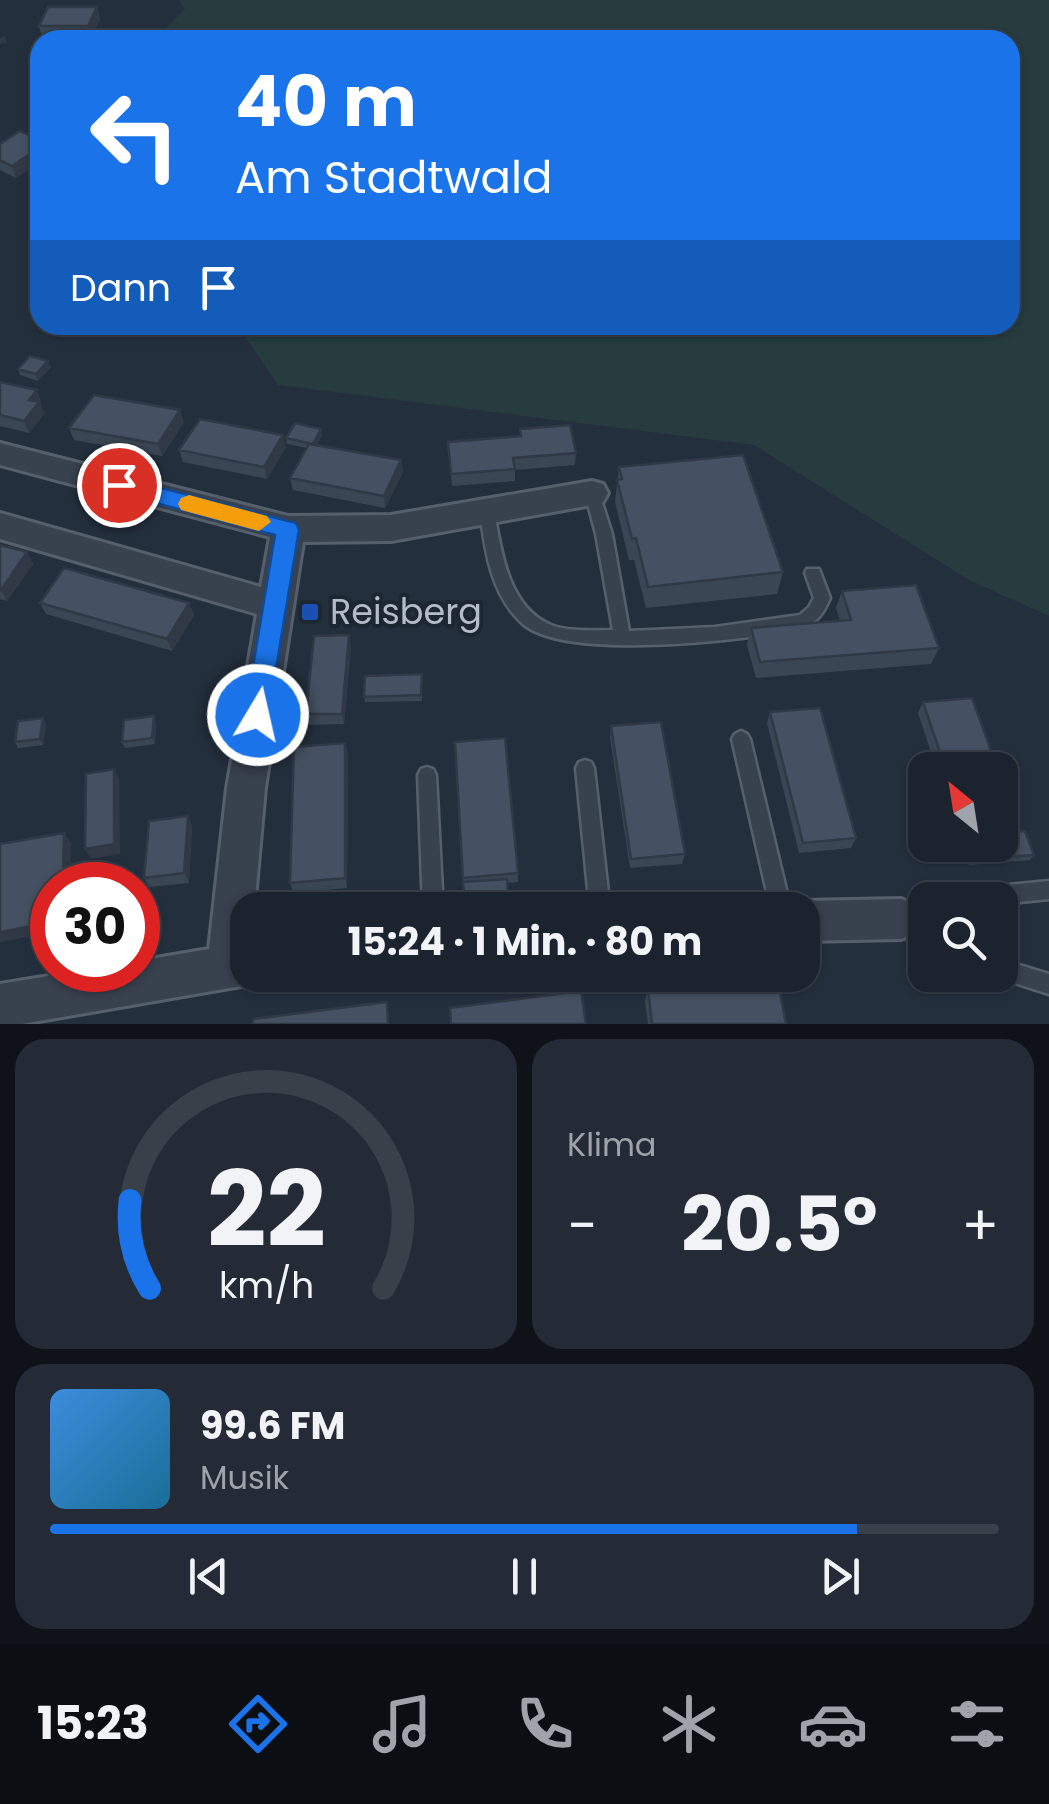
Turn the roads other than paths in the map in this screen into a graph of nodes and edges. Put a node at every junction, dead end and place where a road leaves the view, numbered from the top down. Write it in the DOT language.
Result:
graph roads {
  1 [pos="0,454"];
  2 [pos="592,493"];
  3 [pos="487,511"];
  4 [pos="0,526"];
  5 [pos="288,530"];
  6 [pos="812,573"];
  7 [pos="275,604"];
  8 [pos="622,638"];
  9 [pos="741,739"];
  10 [pos="584,768"];
  11 [pos="426,774"];
  12 [pos="1049,890"];
  13 [pos="241,892"];
  14 [pos="432,892"];
  15 [pos="598,892"];
  16 [pos="777,892"];
  17 [pos="1018,893"];
  18 [pos="820,921"];
  19 [pos="908,921"];
  20 [pos="230,966"];
  21 [pos="1018,975"];
  22 [pos="1049,984"];
  23 [pos="0,1006"];
  1 -- 5 [label="street"];
  2 -- 3 [label="street"];
  2 -- 8 [label="lane"];
  3 -- 5 [label="street"];
  3 -- 8 [label="lane"];
  4 -- 7 [label="street"];
  5 -- 7 [label="street"];
  6 -- 8 [label="lane"];
  7 -- 13 [label="street"];
  9 -- 16 [label="lane"];
  10 -- 15 [label="lane"];
  11 -- 14 [label="lane"];
  12 -- 17 [label="lane"];
  18 -- 19 [label="street"];
  20 -- 23 [label="street"];
  21 -- 22 [label="lane"];
}
